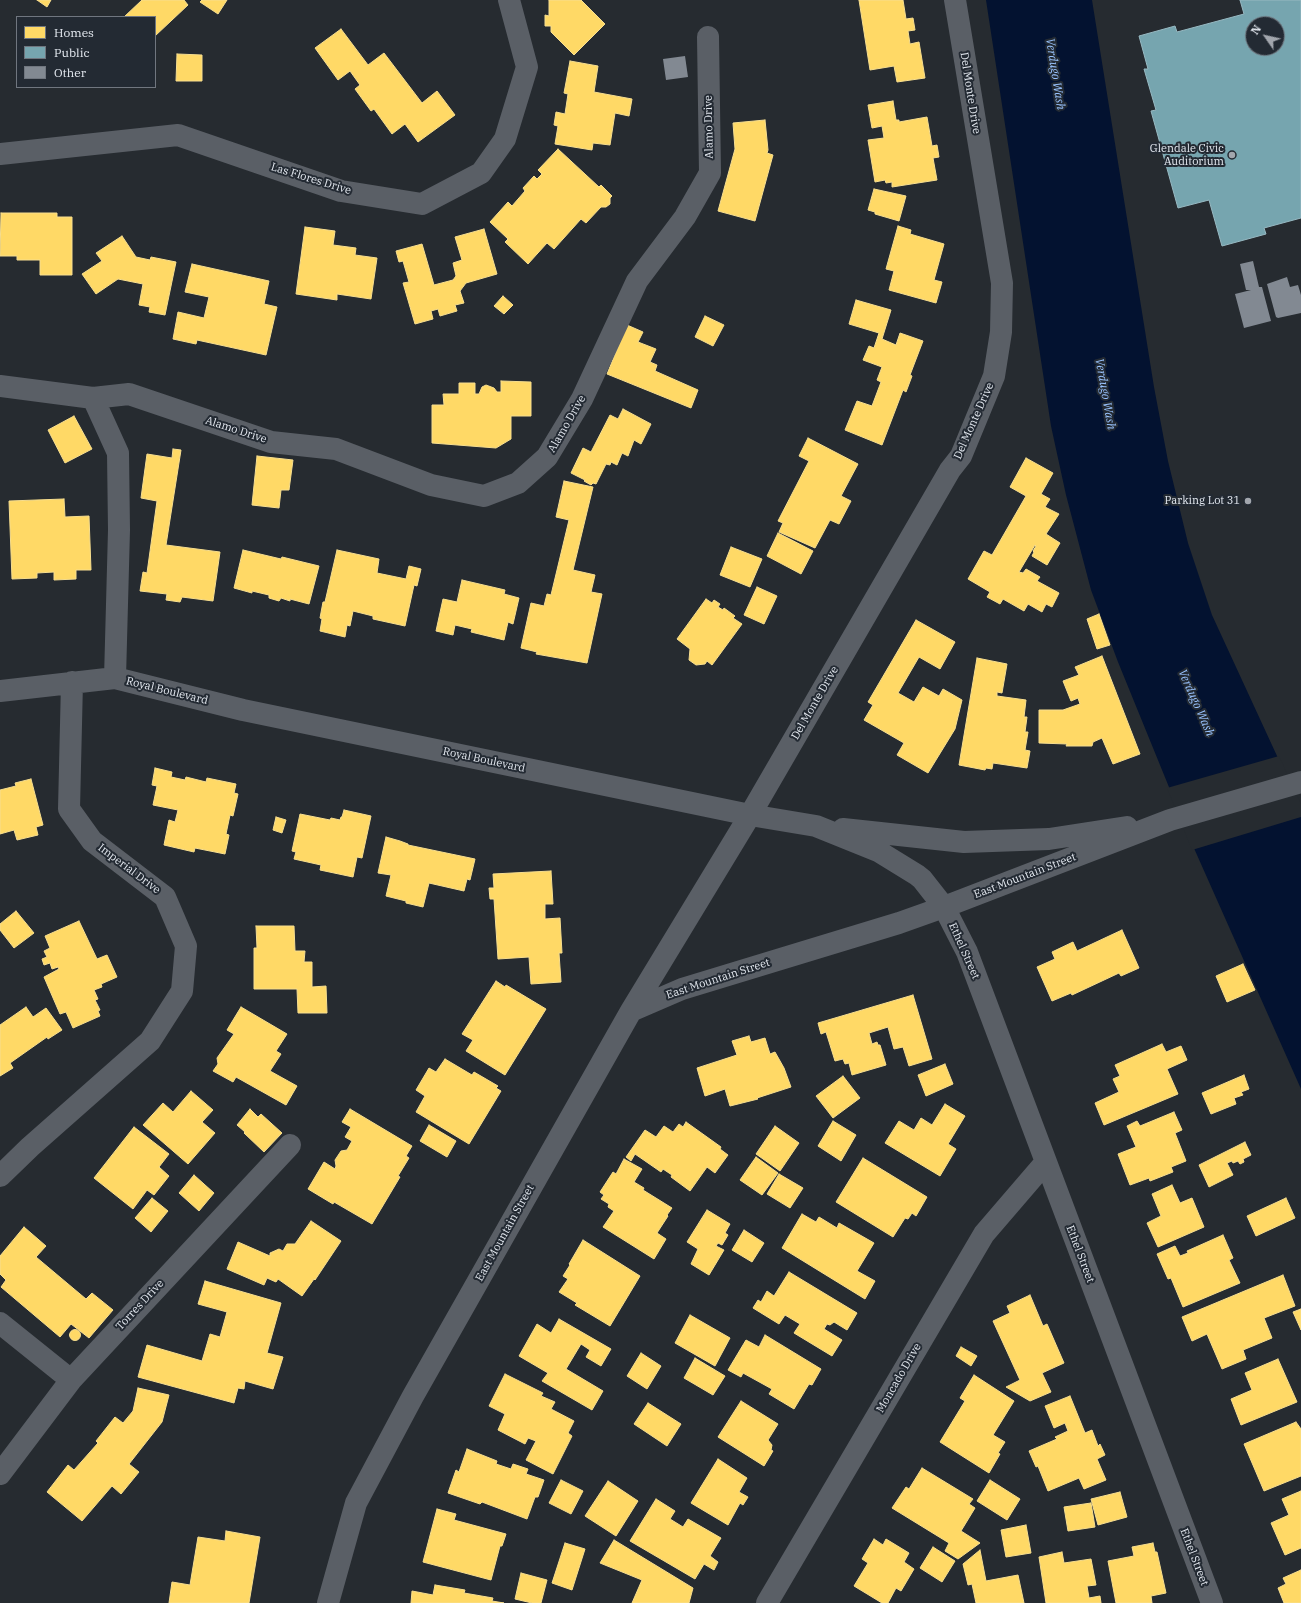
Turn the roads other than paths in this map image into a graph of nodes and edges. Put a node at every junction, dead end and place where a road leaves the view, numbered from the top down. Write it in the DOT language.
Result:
graph roads {
  1 [pos="509,0"];
  2 [pos="955,0"];
  3 [pos="708,37"];
  4 [pos="0,154"];
  5 [pos="0,386"];
  6 [pos="93,398"];
  7 [pos="115,678"];
  8 [pos="72,682"];
  9 [pos="0,691"];
  10 [pos="1300,782"];
  11 [pos="750,815"];
  12 [pos="1170,820"];
  13 [pos="816,826"];
  14 [pos="944,907"];
  15 [pos="631,1011"];
  16 [pos="290,1145"];
  17 [pos="1045,1163"];
  18 [pos="0,1176"];
  19 [pos="0,1323"];
  20 [pos="71,1380"];
  21 [pos="0,1474"];
  22 [pos="328,1603"];
  23 [pos="767,1603"];
  24 [pos="1212,1603"];
  1 -- 4 [label="street, Las Flores Drive"];
  2 -- 11 [label="street, Del Monte Drive"];
  3 -- 6 [label="street, Alamo Drive"];
  5 -- 6 [label="street, Alamo Drive"];
  6 -- 7 [label="street"];
  7 -- 8 [label="street, Royal Boulevard"];
  7 -- 11 [label="street, Royal Boulevard"];
  8 -- 9 [label="street, Royal Boulevard"];
  8 -- 18 [label="street, Imperial Drive"];
  10 -- 12 [label="street, East Mountain Street"];
  11 -- 13 [label="street, Royal Boulevard"];
  11 -- 15 [label="street, Del Monte Drive"];
  12 -- 13 [label="street"];
  12 -- 14 [label="street, East Mountain Street"];
  13 -- 14 [label="street, Royal Boulevard"];
  14 -- 15 [label="street, East Mountain Street"];
  14 -- 17 [label="street, Ethel Street"];
  15 -- 22 [label="street, East Mountain Street"];
  16 -- 20 [label="street, Torres Drive"];
  17 -- 23 [label="street, Moncado Drive"];
  17 -- 24 [label="street, Ethel Street"];
  19 -- 20 [label="street"];
  20 -- 21 [label="street, Torres Drive"];
}
